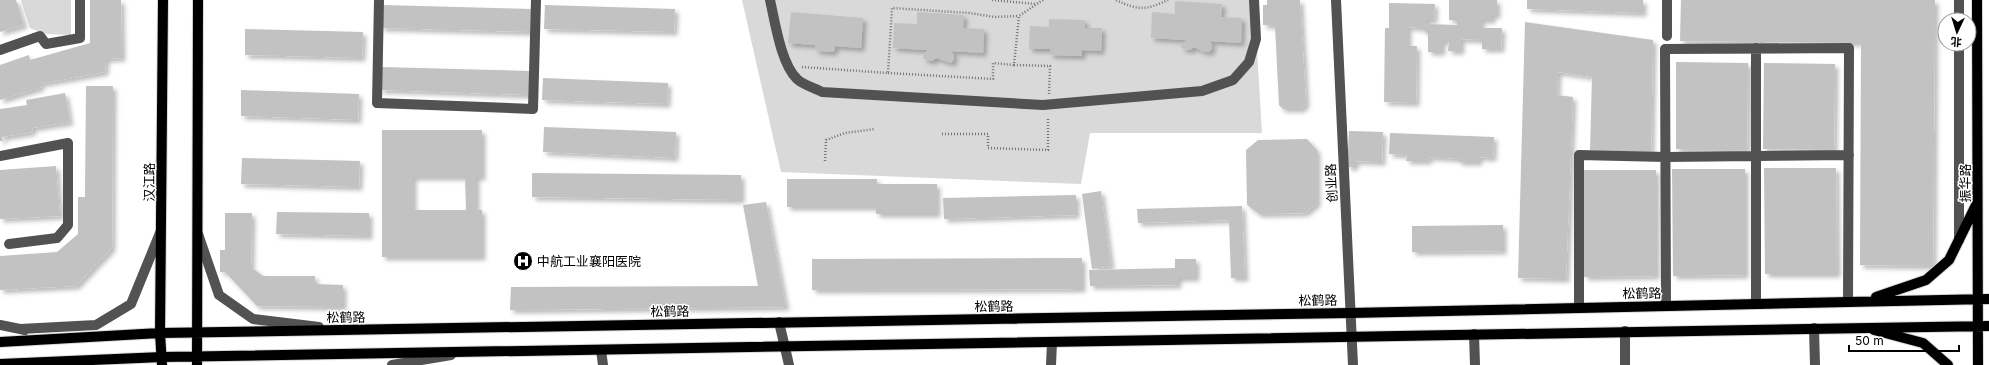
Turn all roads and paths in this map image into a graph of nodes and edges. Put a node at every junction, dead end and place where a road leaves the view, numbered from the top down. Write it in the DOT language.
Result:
graph roads {
  1 [pos="80,0"];
  2 [pos="163,0"];
  3 [pos="198,0"];
  4 [pos="379,0"];
  5 [pos="536,0"];
  6 [pos="770,0"];
  7 [pos="992,0"];
  8 [pos="1043,0"];
  9 [pos="1116,0"];
  10 [pos="1168,0"];
  11 [pos="1254,0"];
  12 [pos="1336,0"];
  13 [pos="1667,0"];
  14 [pos="1959,0"];
  15 [pos="1977,0"];
  16 [pos="1037,4"];
  17 [pos="1959,12"];
  18 [pos="1019,16"];
  19 [pos="1667,36"];
  20 [pos="1756,48"];
  21 [pos="0,50"];
  22 [pos="1959,52"];
  23 [pos="1014,65"];
  24 [pos="788,66"];
  25 [pos="888,73"];
  26 [pos="1048,104"];
  27 [pos="875,128"];
  28 [pos="942,134"];
  29 [pos="1756,155"];
  30 [pos="1848,155"];
  31 [pos="0,156"];
  32 [pos="1666,157"];
  33 [pos="825,161"];
  34 [pos="1978,202"];
  35 [pos="197,230"];
  36 [pos="161,231"];
  37 [pos="1958,240"];
  38 [pos="9,244"];
  39 [pos="1978,298"];
  40 [pos="1989,299"];
  41 [pos="1865,300"];
  42 [pos="1848,301"];
  43 [pos="1756,303"];
  44 [pos="1666,305"];
  45 [pos="1579,307"];
  46 [pos="1350,313"];
  47 [pos="779,322"];
  48 [pos="0,325"];
  49 [pos="1978,325"];
  50 [pos="1989,326"];
  51 [pos="1863,327"];
  52 [pos="1814,328"];
  53 [pos="20,329"];
  54 [pos="342,330"];
  55 [pos="1625,331"];
  56 [pos="160,333"];
  57 [pos="196,333"];
  58 [pos="1474,334"];
  59 [pos="1351,336"];
  60 [pos="62,339"];
  61 [pos="0,342"];
  62 [pos="1052,342"];
  63 [pos="785,346"];
  64 [pos="601,350"];
  65 [pos="471,352"];
  66 [pos="162,361"];
  67 [pos="197,361"];
  68 [pos="59,363"];
  69 [pos="0,364"];
  70 [pos="392,365"];
  71 [pos="603,365"];
  72 [pos="789,365"];
  73 [pos="1051,365"];
  74 [pos="1353,365"];
  75 [pos="1475,365"];
  76 [pos="1625,365"];
  77 [pos="1815,365"];
  78 [pos="1948,365"];
  79 [pos="1978,365"];
  1 -- 21 [label="street"];
  2 -- 36 [label="main road, 汉江路"];
  3 -- 35 [label="main road"];
  4 -- 5 [label="street"];
  6 -- 24 [label="street"];
  7 -- 16 [label="path"];
  8 -- 16 [label="path"];
  9 -- 10 [label="path"];
  11 -- 26 [label="street"];
  12 -- 46 [label="street, 创业路"];
  13 -- 19 [label="street"];
  14 -- 17 [label="street"];
  15 -- 34 [label="main road, 振华路"];
  16 -- 18 [label="path"];
  18 -- 23 [label="path"];
  18 -- 25 [label="path"];
  20 -- 29 [label="street"];
  20 -- 30 [label="street"];
  20 -- 32 [label="street"];
  22 -- 37 [label="street"];
  23 -- 25 [label="path"];
  23 -- 26 [label="path"];
  24 -- 25 [label="path"];
  24 -- 26 [label="street"];
  26 -- 28 [label="path"];
  27 -- 33 [label="path"];
  29 -- 30 [label="street"];
  29 -- 32 [label="street"];
  29 -- 43 [label="street"];
  30 -- 42 [label="street"];
  31 -- 38 [label="street"];
  32 -- 44 [label="street"];
  32 -- 45 [label="street"];
  34 -- 37 [label="main road"];
  34 -- 39 [label="main road, 振华路"];
  35 -- 54 [label="street"];
  35 -- 57 [label="main road"];
  36 -- 53 [label="street"];
  36 -- 56 [label="main road, 汉江路"];
  37 -- 41 [label="main road"];
  39 -- 40 [label="main road, 松鹤路"];
  39 -- 41 [label="main road, 松鹤路"];
  39 -- 49 [label="main road, 振华路"];
  41 -- 42 [label="main road, 松鹤路"];
  42 -- 43 [label="main road, 松鹤路"];
  43 -- 44 [label="main road, 松鹤路"];
  44 -- 45 [label="main road, 松鹤路"];
  45 -- 46 [label="main road, 松鹤路"];
  46 -- 47 [label="main road, 松鹤路"];
  46 -- 59 [label="street, 创业路"];
  47 -- 54 [label="main road, 松鹤路"];
  47 -- 63 [label="street"];
  48 -- 53 [label="street"];
  49 -- 50 [label="main road"];
  49 -- 51 [label="main road"];
  49 -- 79 [label="main road, 振华路"];
  51 -- 52 [label="main road"];
  51 -- 78 [label="main road"];
  52 -- 55 [label="main road"];
  52 -- 77 [label="street"];
  53 -- 60 [label="street"];
  54 -- 57 [label="main road, 松鹤路"];
  55 -- 58 [label="main road"];
  55 -- 76 [label="street"];
  56 -- 57 [label="main road, 松鹤路"];
  56 -- 60 [label="main road, 松鹤路"];
  56 -- 66 [label="main road, 汉江路"];
  57 -- 67 [label="main road"];
  58 -- 59 [label="main road"];
  58 -- 75 [label="street"];
  59 -- 62 [label="main road"];
  59 -- 74 [label="street, 创业路"];
  60 -- 61 [label="main road, 松鹤路"];
  62 -- 63 [label="main road"];
  62 -- 73 [label="street"];
  63 -- 64 [label="main road"];
  63 -- 72 [label="street"];
  64 -- 65 [label="main road"];
  64 -- 71 [label="street"];
  65 -- 67 [label="main road"];
  65 -- 70 [label="street"];
  66 -- 67 [label="main road"];
  66 -- 68 [label="main road"];
  68 -- 69 [label="main road"];
}
